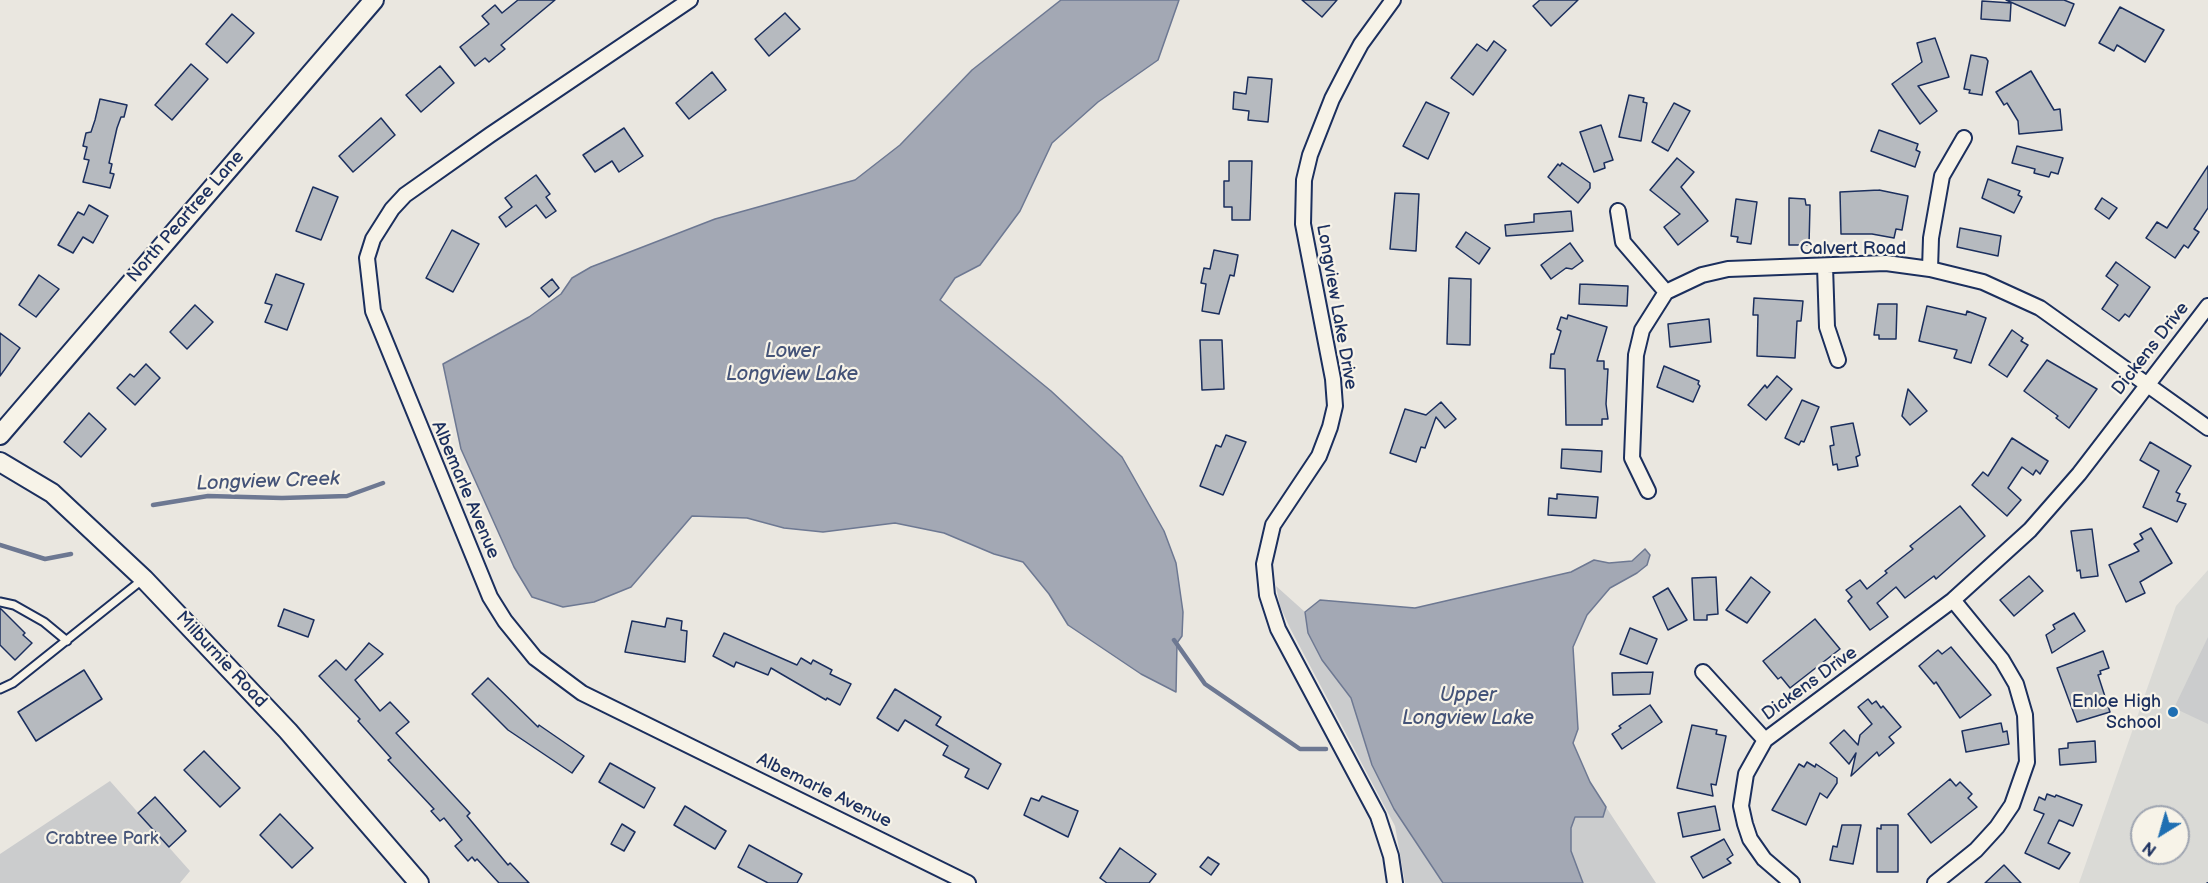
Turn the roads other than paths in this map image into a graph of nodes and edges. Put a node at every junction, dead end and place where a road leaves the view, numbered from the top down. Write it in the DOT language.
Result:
graph roads {
  1 [pos="374,0"];
  2 [pos="690,0"];
  3 [pos="1393,0"];
  4 [pos="1964,138"];
  5 [pos="1617,211"];
  6 [pos="1825,266"];
  7 [pos="1930,269"];
  8 [pos="1666,292"];
  9 [pos="2208,306"];
  10 [pos="1838,360"];
  11 [pos="2147,384"];
  12 [pos="2208,428"];
  13 [pos="0,435"];
  14 [pos="0,462"];
  15 [pos="1648,491"];
  16 [pos="144,579"];
  17 [pos="1953,600"];
  18 [pos="0,602"];
  19 [pos="67,640"];
  20 [pos="1703,672"];
  21 [pos="0,689"];
  22 [pos="1765,740"];
  23 [pos="419,883"];
  24 [pos="968,883"];
  25 [pos="1395,883"];
  26 [pos="1792,883"];
  27 [pos="1935,883"];
  1 -- 13 [label="street, North Peartree Lane"];
  2 -- 24 [label="street, Albemarle Avenue"];
  3 -- 25 [label="street, Longview Lake Drive"];
  4 -- 7 [label="street"];
  5 -- 8 [label="street"];
  6 -- 7 [label="street, Calvert Road"];
  6 -- 8 [label="street, Calvert Road"];
  6 -- 10 [label="street"];
  7 -- 11 [label="street, Calvert Road"];
  8 -- 15 [label="street"];
  9 -- 11 [label="street, Dickens Drive"];
  11 -- 12 [label="street, Calvert Road"];
  11 -- 17 [label="street, Dickens Drive"];
  14 -- 16 [label="street, Milburnie Road"];
  16 -- 19 [label="lane"];
  16 -- 23 [label="street, Milburnie Road"];
  17 -- 22 [label="street, Dickens Drive"];
  17 -- 27 [label="street"];
  18 -- 19 [label="lane"];
  19 -- 21 [label="lane"];
  20 -- 22 [label="street"];
  22 -- 26 [label="street, Dickens Drive"];
}
